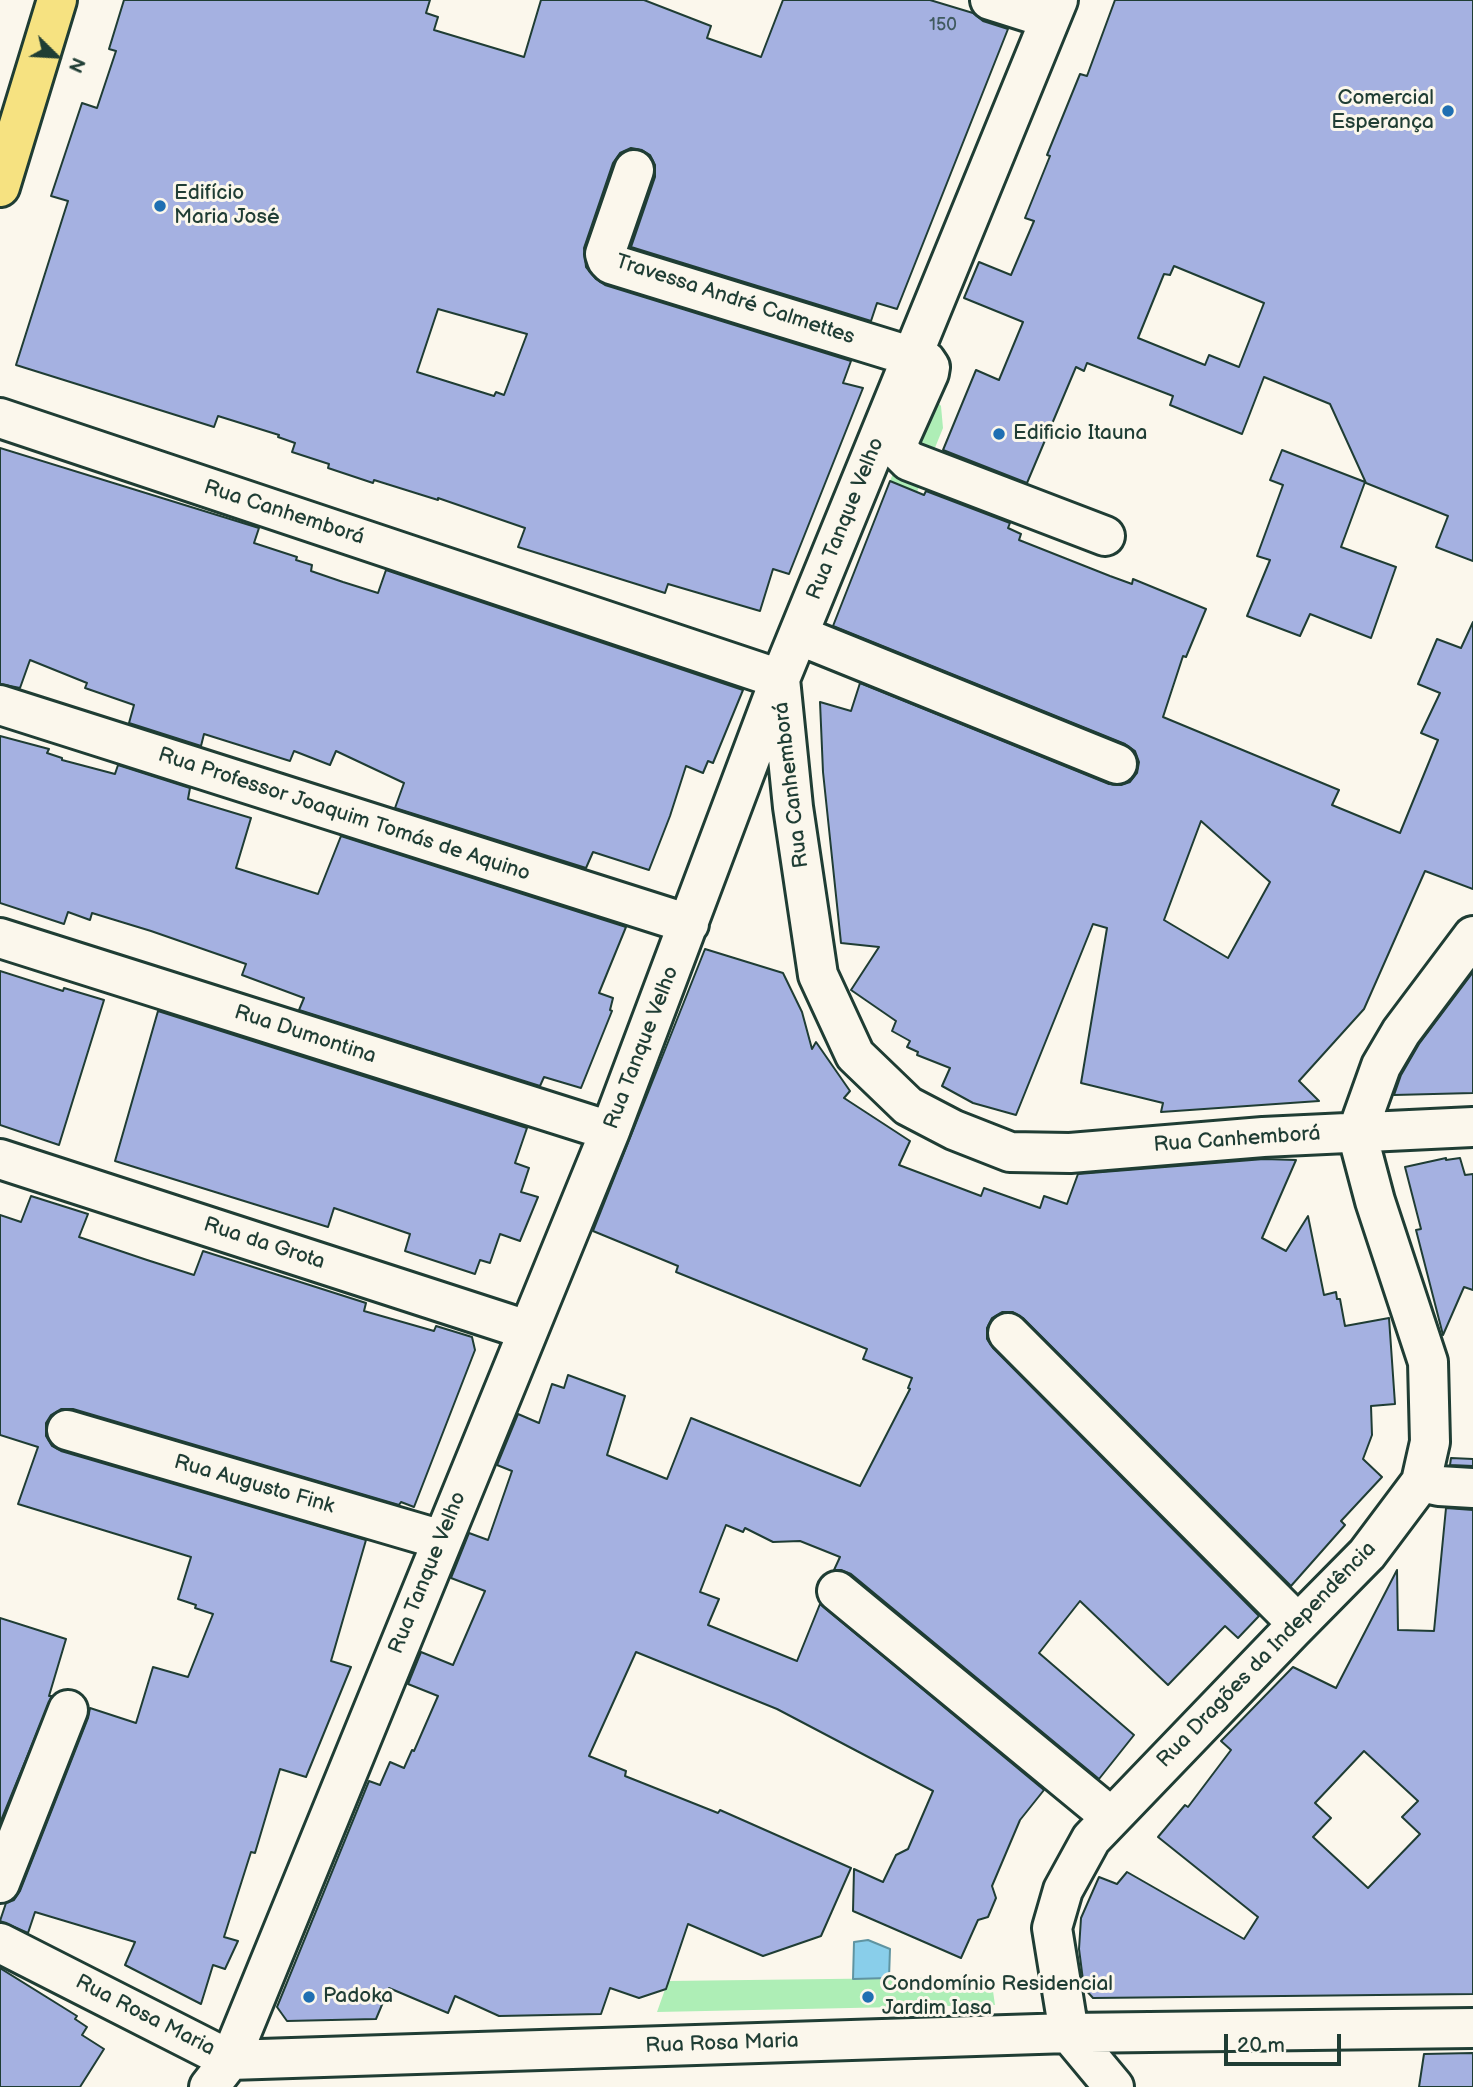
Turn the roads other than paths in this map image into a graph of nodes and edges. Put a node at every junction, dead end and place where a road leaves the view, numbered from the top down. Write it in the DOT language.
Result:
graph roads {
  1 [pos="57,0"];
  2 [pos="990,0"];
  3 [pos="1054,10"];
  4 [pos="634,170"];
  5 [pos="0,187"];
  6 [pos="913,356"];
  7 [pos="0,418"];
  8 [pos="1105,536"];
  9 [pos="798,635"];
  10 [pos="780,678"];
  11 [pos="0,705"];
  12 [pos="1117,764"];
  13 [pos="689,924"];
  14 [pos="1473,936"];
  15 [pos="0,938"];
  16 [pos="1473,1127"];
  17 [pos="610,1131"];
  18 [pos="1357,1133"];
  19 [pos="0,1159"];
  20 [pos="527,1330"];
  21 [pos="1008,1333"];
  22 [pos="67,1430"];
  23 [pos="1421,1482"];
  24 [pos="1473,1488"];
  25 [pos="442,1540"];
  26 [pos="837,1591"];
  27 [pos="1298,1624"];
  28 [pos="68,1710"];
  29 [pos="1111,1817"];
  30 [pos="0,1883"];
  31 [pos="0,1943"];
  32 [pos="1473,2028"];
  33 [pos="1069,2033"];
  34 [pos="219,2073"];
  35 [pos="1114,2087"];
  1 -- 5 [label="main road"];
  2 -- 3 [label="street"];
  3 -- 6 [label="street, Rua Tanque Velho"];
  4 -- 6 [label="street, Travessa André Calmettes"];
  6 -- 8 [label="street"];
  6 -- 9 [label="street, Rua Tanque Velho"];
  7 -- 10 [label="street, Rua Canhemborá"];
  9 -- 10 [label="street, Rua Tanque Velho"];
  9 -- 12 [label="street"];
  10 -- 13 [label="street, Rua Tanque Velho"];
  10 -- 18 [label="street, Rua Canhemborá"];
  11 -- 13 [label="street, Rua Professor Joaquim Tomás de Aquino"];
  13 -- 17 [label="street, Rua Tanque Velho"];
  14 -- 18 [label="street"];
  15 -- 17 [label="street, Rua Dumontina"];
  16 -- 18 [label="street, Rua Canhemborá"];
  17 -- 20 [label="street, Rua Tanque Velho"];
  18 -- 23 [label="street, Rua Dragões da Independência"];
  19 -- 20 [label="street, Rua da Grota"];
  20 -- 25 [label="street, Rua Tanque Velho"];
  21 -- 27 [label="street"];
  22 -- 25 [label="street, Rua Augusto Fink"];
  23 -- 24 [label="street"];
  23 -- 27 [label="street, Rua Dragões da Independência"];
  25 -- 34 [label="street, Rua Tanque Velho"];
  26 -- 29 [label="street"];
  27 -- 29 [label="street, Rua Dragões da Independência"];
  28 -- 30 [label="street"];
  29 -- 33 [label="street, Rua Dragões da Independência"];
  31 -- 34 [label="street, Rua Rosa Maria"];
  32 -- 33 [label="street, Rua Rosa Maria"];
  33 -- 34 [label="street, Rua Rosa Maria"];
  33 -- 35 [label="street"];
}
